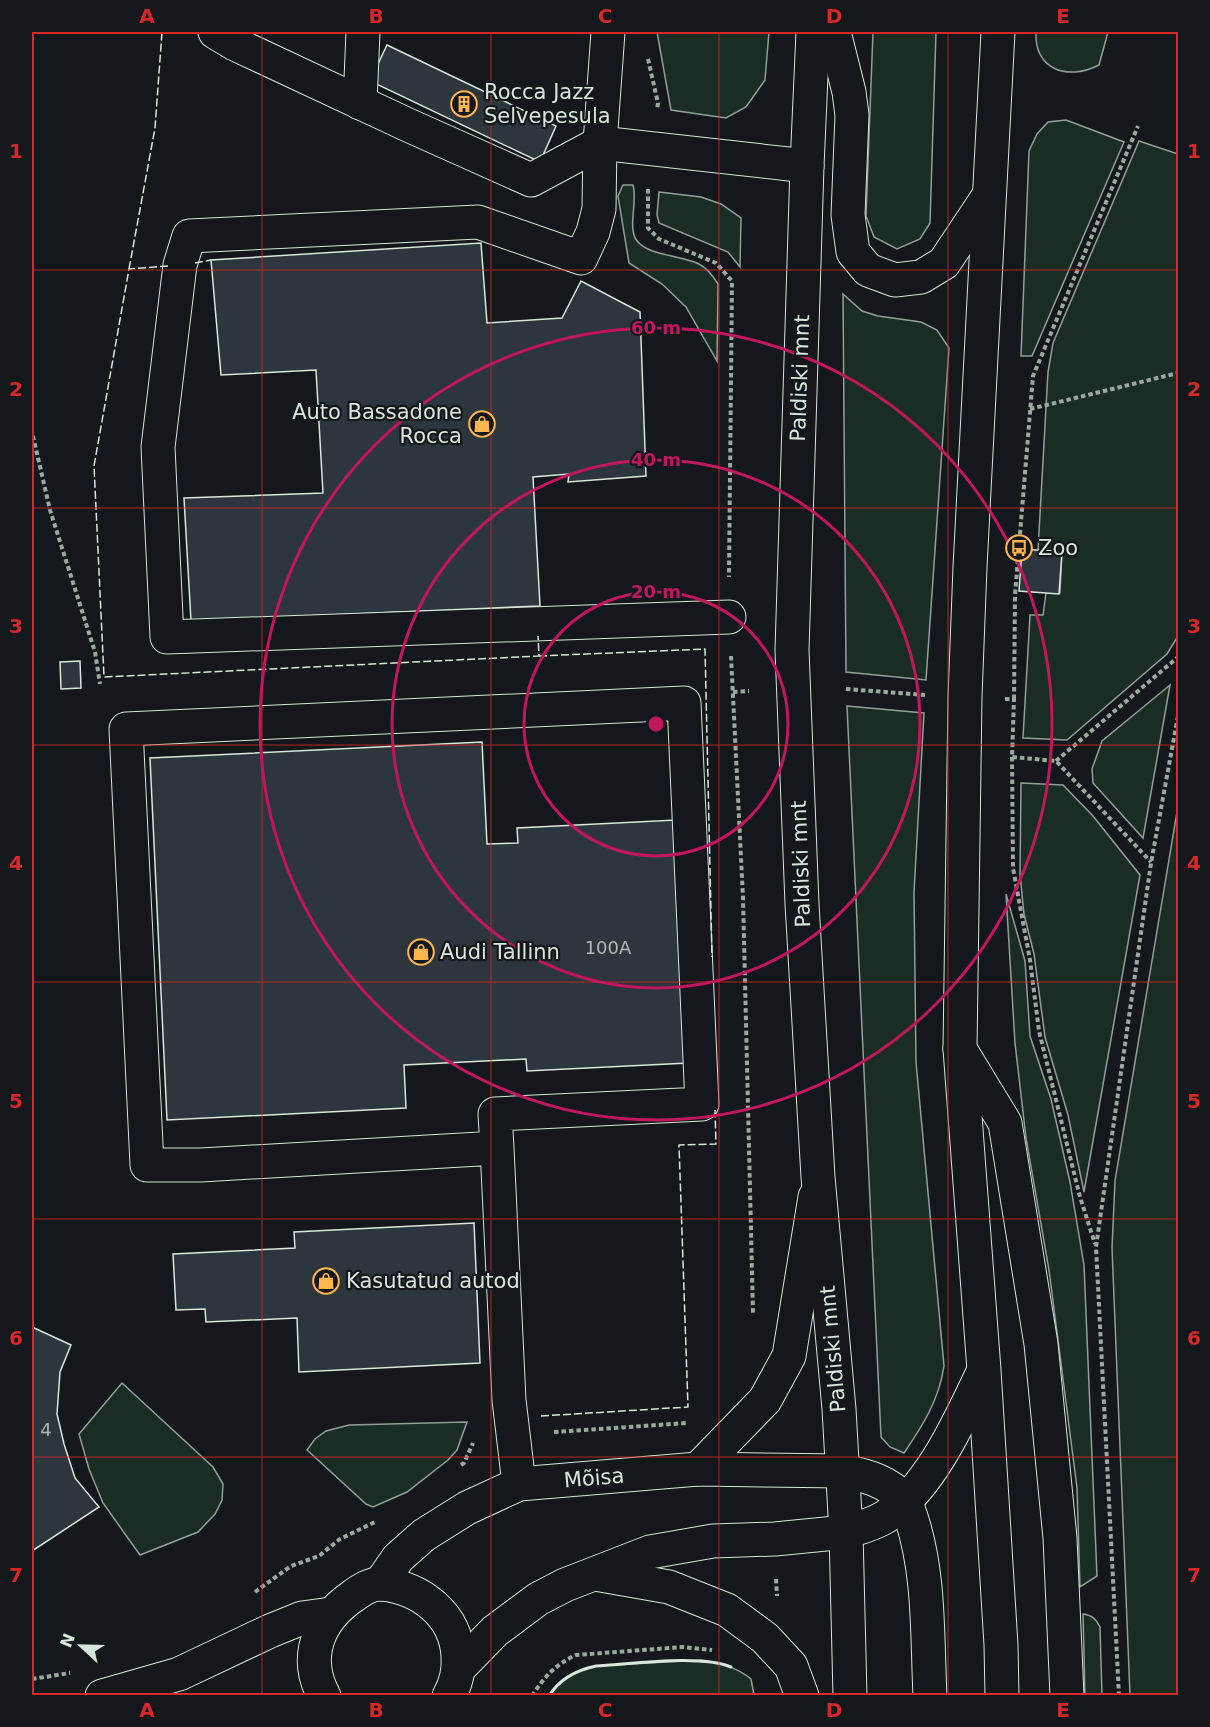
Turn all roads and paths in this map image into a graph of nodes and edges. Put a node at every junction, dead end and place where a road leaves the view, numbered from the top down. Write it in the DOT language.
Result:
graph roads {
  1 [pos="215,32"];
  2 [pos="363,32"];
  3 [pos="608,32"];
  4 [pos="813,32"];
  5 [pos="834,32"];
  6 [pos="998,32"];
  7 [pos="247,42"];
  8 [pos="647,52"];
  9 [pos="360,103"];
  10 [pos="658,103"];
  11 [pos="1138,126"];
  12 [pos="600,143"];
  13 [pos="807,165"];
  14 [pos="648,188"];
  15 [pos="988,197"];
  16 [pos="1179,373"];
  17 [pos="1030,409"];
  18 [pos="32,421"];
  19 [pos="729,617"];
  20 [pos="1179,657"];
  21 [pos="100,684"];
  22 [pos="846,689"];
  23 [pos="749,691"];
  24 [pos="733,692"];
  25 [pos="925,695"];
  26 [pos="1001,699"];
  27 [pos="1014,699"];
  28 [pos="1179,716"];
  29 [pos="1012,757"];
  30 [pos="1056,761"];
  31 [pos="1151,863"];
  32 [pos="960,1049"];
  33 [pos="497,1148"];
  34 [pos="818,1177"];
  35 [pos="1096,1247"];
  36 [pos="753,1317"];
  37 [pos="984,1370"];
  38 [pos="698,1469"];
  39 [pos="843,1472"];
  40 [pos="519,1484"];
  41 [pos="906,1501"];
  42 [pos="846,1532"];
  43 [pos="593,1574"];
  44 [pos="380,1584"];
  45 [pos="331,1614"];
  46 [pos="1001,1645"];
  47 [pos="719,1650"];
  48 [pos="454,1682"];
  49 [pos="102,1695"];
  50 [pos="324,1695"];
  51 [pos="532,1695"];
  52 [pos="802,1695"];
  53 [pos="850,1695"];
  54 [pos="930,1695"];
  55 [pos="1002,1695"];
  56 [pos="1011,1695"];
  57 [pos="1067,1695"];
  58 [pos="1119,1695"];
  1 -- 7 [label="main road"];
  2 -- 9 [label="main road"];
  3 -- 12 [label="main road"];
  4 -- 13 [label="main road, Paldiski mnt"];
  5 -- 15 [label="main road"];
  6 -- 15 [label="main road"];
  7 -- 9 [label="main road"];
  8 -- 10 [label="path"];
  9 -- 12 [label="main road"];
  11 -- 17 [label="path"];
  12 -- 13 [label="main road"];
  12 -- 19 [label="main road"];
  13 -- 34 [label="main road, Paldiski mnt"];
  14 -- 19 [label="path"];
  15 -- 32 [label="main road"];
  16 -- 17 [label="path"];
  17 -- 27 [label="path"];
  18 -- 21 [label="path"];
  19 -- 24 [label="path"];
  20 -- 30 [label="path"];
  22 -- 25 [label="path"];
  23 -- 24 [label="path"];
  24 -- 36 [label="path"];
  26 -- 27 [label="path"];
  27 -- 29 [label="path"];
  28 -- 31 [label="path"];
  29 -- 30 [label="path"];
  29 -- 35 [label="path"];
  30 -- 31 [label="path"];
  31 -- 35 [label="path"];
  32 -- 37 [label="main road"];
  32 -- 57 [label="main road"];
  33 -- 33 [label="main road"];
  33 -- 40 [label="main road"];
  34 -- 38 [label="main road"];
  34 -- 39 [label="main road, Paldiski mnt"];
  35 -- 58 [label="path"];
  37 -- 41 [label="main road"];
  37 -- 46 [label="main road"];
  38 -- 39 [label="main road, Mõisa"];
  38 -- 40 [label="main road, Mõisa"];
  39 -- 41 [label="main road, Mõisa"];
  39 -- 42 [label="main road, Paldiski mnt"];
  40 -- 44 [label="main road, Mõisa"];
  41 -- 42 [label="main road"];
  41 -- 54 [label="main road"];
  42 -- 43 [label="main road"];
  42 -- 53 [label="main road, Paldiski mnt"];
  43 -- 48 [label="main road"];
  43 -- 52 [label="main road"];
  44 -- 45 [label="main road"];
  44 -- 48 [label="main road"];
  45 -- 49 [label="main road"];
  45 -- 50 [label="main road"];
  46 -- 55 [label="main road"];
  46 -- 56 [label="main road"];
  47 -- 51 [label="path"];
}
